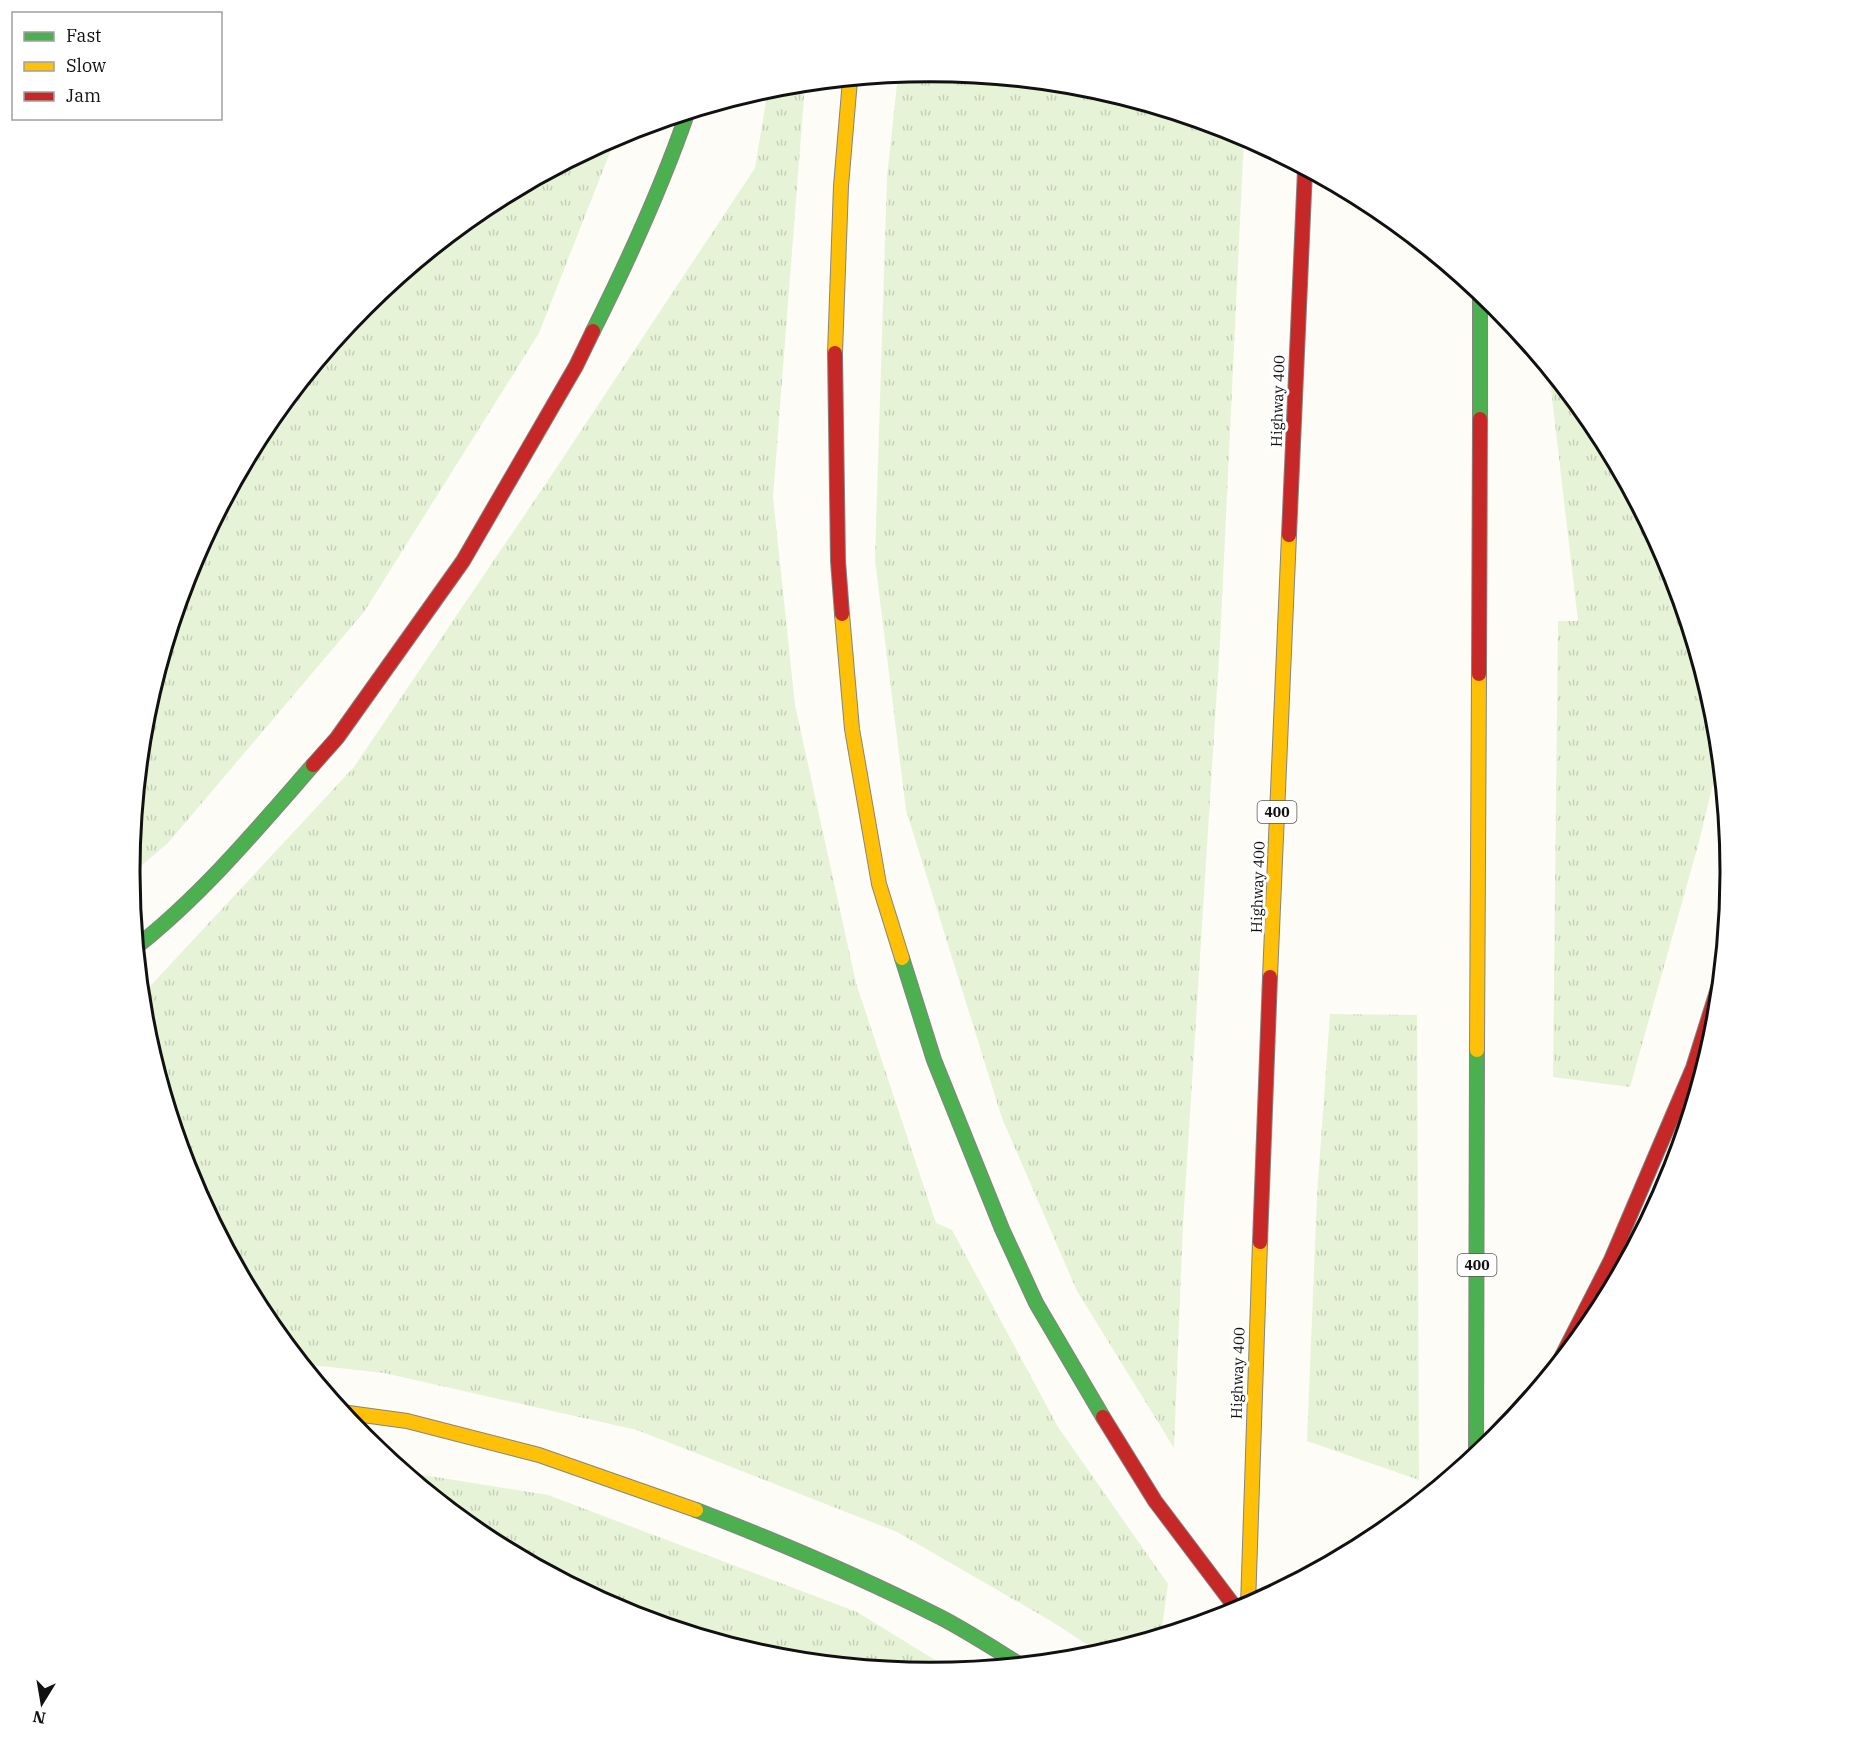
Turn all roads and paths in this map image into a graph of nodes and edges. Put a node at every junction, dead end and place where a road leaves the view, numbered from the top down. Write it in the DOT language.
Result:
graph roads {
  1 [pos="849,87"];
  2 [pos="684,121"];
  3 [pos="1305,178"];
  4 [pos="1480,307"];
  5 [pos="143,942"];
  6 [pos="1700,1047"];
  7 [pos="1583,1316"];
  8 [pos="355,1414"];
  9 [pos="1476,1442"];
  10 [pos="1248,1595"];
  11 [pos="1231,1602"];
  12 [pos="1009,1658"];
  1 -- 11 [label="highway"];
  2 -- 5 [label="highway"];
  3 -- 10 [label="highway, Highway 400 / 400"];
  4 -- 9 [label="highway, 400"];
  6 -- 7 [label="highway"];
  8 -- 12 [label="highway"];
}
